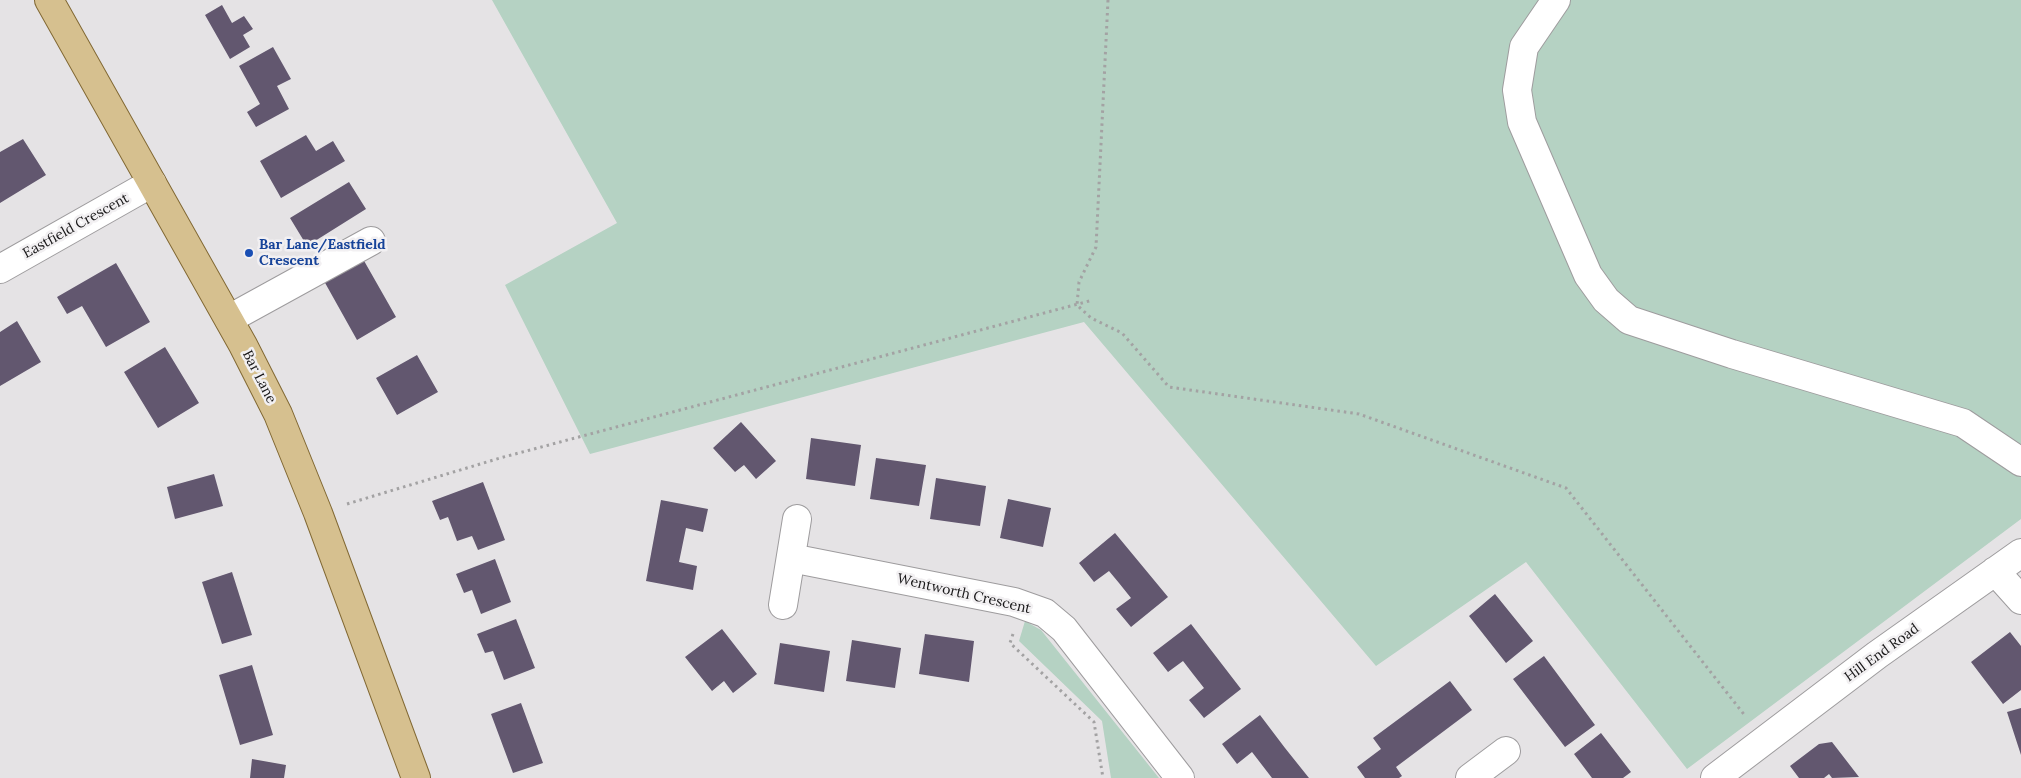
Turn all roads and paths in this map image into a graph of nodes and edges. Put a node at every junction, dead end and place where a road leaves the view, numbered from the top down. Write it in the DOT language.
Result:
graph roads {
  1 [pos="49,0"];
  2 [pos="1108,0"];
  3 [pos="1556,0"];
  4 [pos="152,183"];
  5 [pos="371,241"];
  6 [pos="0,269"];
  7 [pos="1093,300"];
  8 [pos="1077,305"];
  9 [pos="229,319"];
  10 [pos="2021,462"];
  11 [pos="318,513"];
  12 [pos="797,519"];
  13 [pos="2021,553"];
  14 [pos="791,558"];
  15 [pos="1995,571"];
  16 [pos="2021,600"];
  17 [pos="783,605"];
  18 [pos="1024,605"];
  19 [pos="1506,751"];
  20 [pos="1753,759"];
  21 [pos="416,778"];
  22 [pos="1103,778"];
  23 [pos="1180,778"];
  24 [pos="1470,778"];
  25 [pos="1715,778"];
  1 -- 4 [label="main road, Bar Lane"];
  2 -- 8 [label="path"];
  3 -- 10 [label="street"];
  4 -- 6 [label="street, Eastfield Crescent"];
  4 -- 9 [label="main road, Bar Lane"];
  5 -- 9 [label="street"];
  7 -- 8 [label="path"];
  8 -- 11 [label="path"];
  8 -- 20 [label="path"];
  9 -- 11 [label="main road, Bar Lane"];
  11 -- 21 [label="main road, Bar Lane"];
  12 -- 14 [label="street"];
  13 -- 15 [label="street, Hill End Road"];
  14 -- 17 [label="street"];
  14 -- 18 [label="street, Wentworth Crescent"];
  15 -- 16 [label="street"];
  15 -- 20 [label="street, Hill End Road"];
  18 -- 22 [label="path"];
  18 -- 23 [label="street, Wentworth Crescent"];
  19 -- 24 [label="street"];
  20 -- 25 [label="street, Hill End Road"];
}
